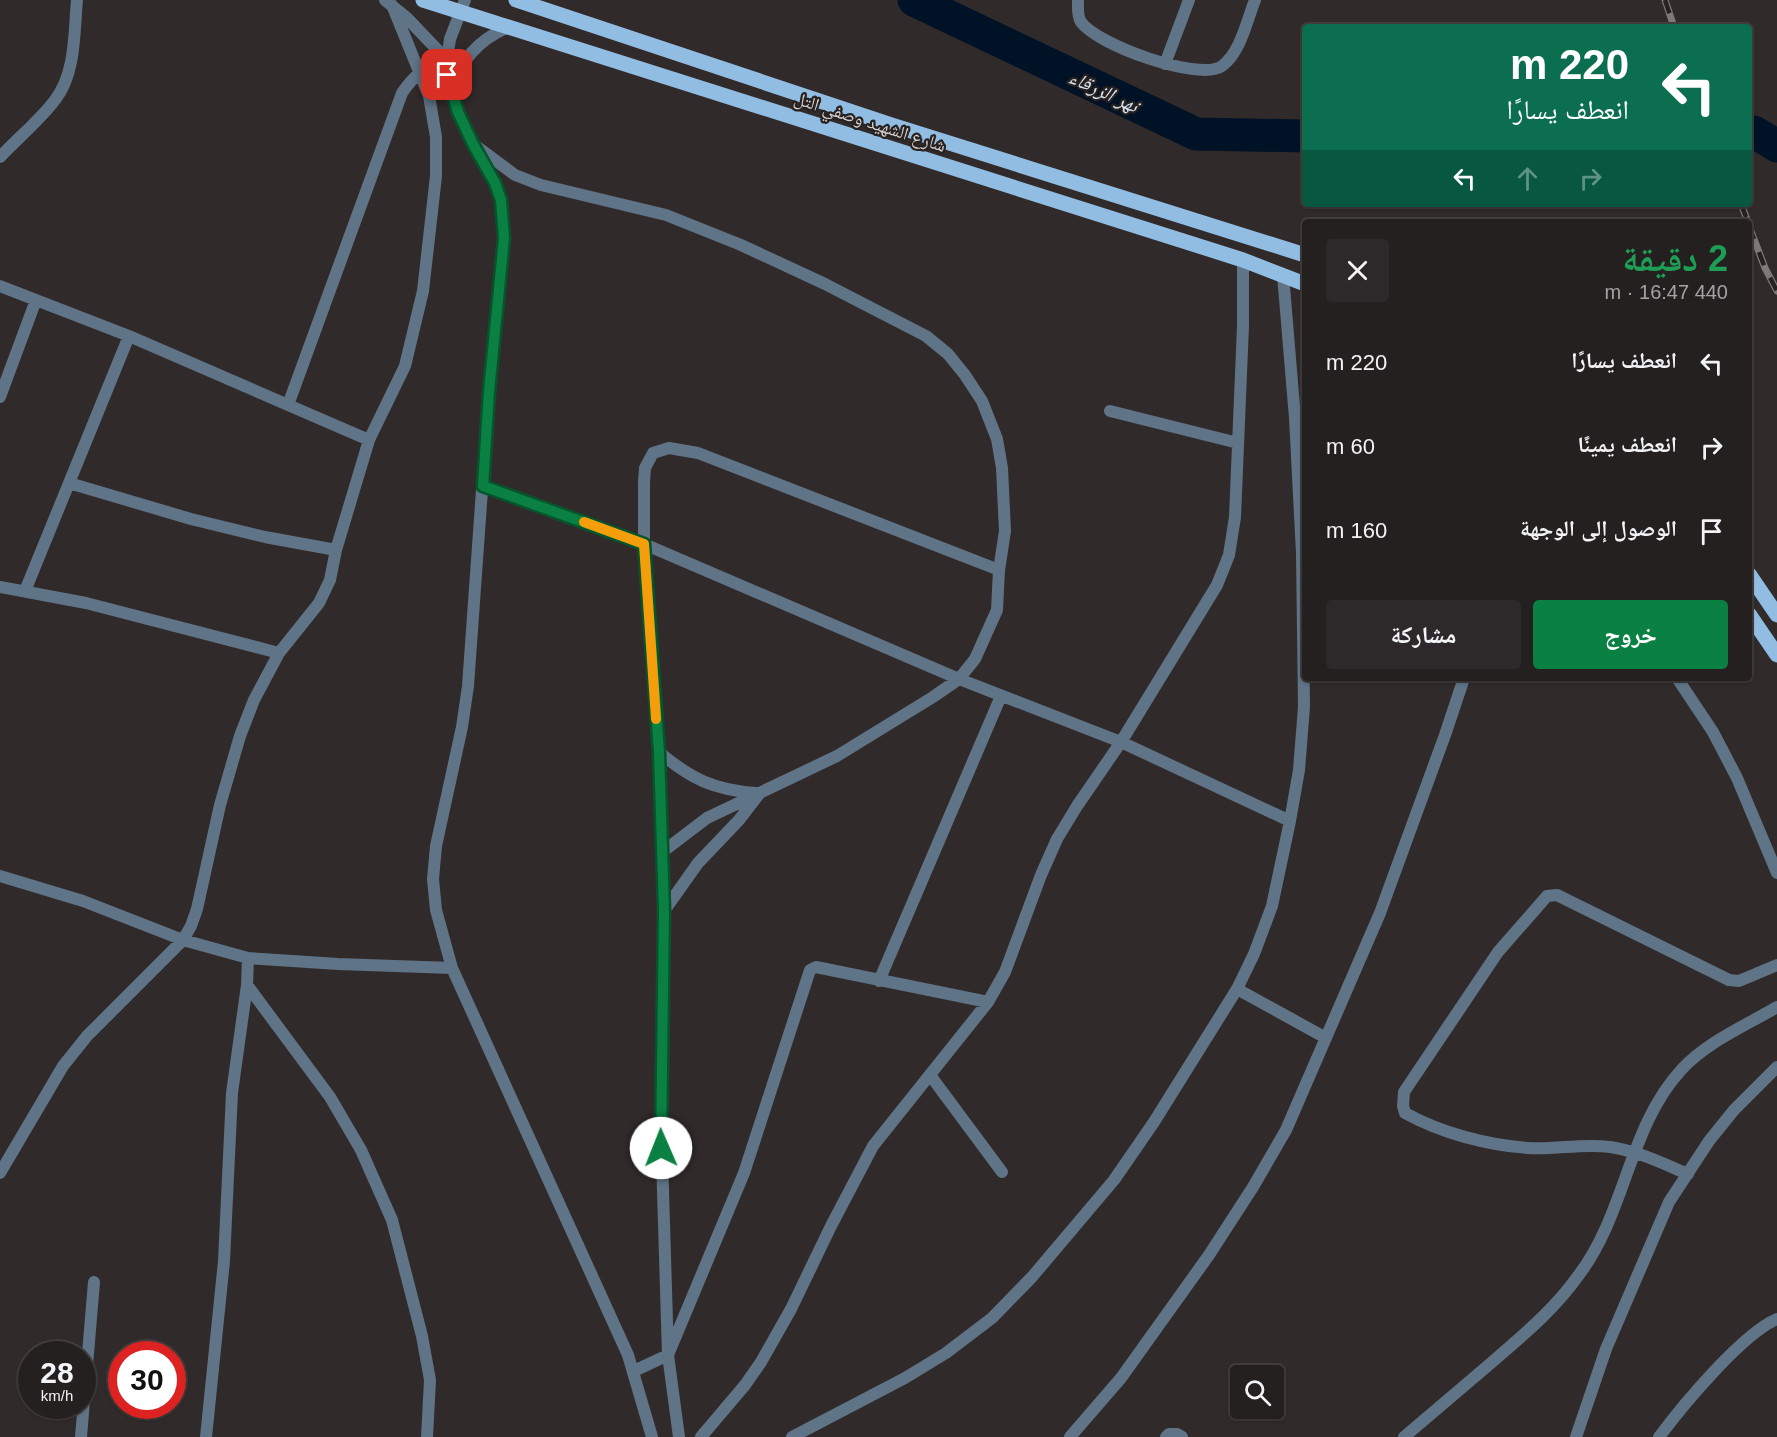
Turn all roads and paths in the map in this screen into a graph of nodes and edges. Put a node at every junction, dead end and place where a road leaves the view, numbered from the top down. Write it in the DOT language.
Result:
graph roads {
  1 [pos="77,0"];
  2 [pos="423,0"];
  3 [pos="516,0"];
  4 [pos="1078,0"];
  5 [pos="1189,0"];
  6 [pos="1255,0"];
  7 [pos="389,3"];
  8 [pos="462,6"];
  9 [pos="506,28"];
  10 [pos="447,60"];
  11 [pos="1165,64"];
  12 [pos="420,71"];
  13 [pos="452,91"];
  14 [pos="473,144"];
  15 [pos="0,157"];
  16 [pos="1302,254"];
  17 [pos="1243,261"];
  18 [pos="1283,275"];
  19 [pos="1302,283"];
  20 [pos="0,286"];
  21 [pos="36,300"];
  22 [pos="129,336"];
  23 [pos="0,397"];
  24 [pos="288,405"];
  25 [pos="1110,411"];
  26 [pos="1300,421"];
  27 [pos="369,440"];
  28 [pos="1238,443"];
  29 [pos="69,483"];
  30 [pos="483,486"];
  31 [pos="1302,508"];
  32 [pos="644,544"];
  33 [pos="336,550"];
  34 [pos="999,570"];
  35 [pos="1752,578"];
  36 [pos="0,587"];
  37 [pos="25,591"];
  38 [pos="1777,615"];
  39 [pos="1752,618"];
  40 [pos="279,652"];
  41 [pos="1777,655"];
  42 [pos="958,679"];
  43 [pos="1304,681"];
  44 [pos="1463,681"];
  45 [pos="1679,681"];
  46 [pos="1001,696"];
  47 [pos="1121,742"];
  48 [pos="659,752"];
  49 [pos="760,793"];
  50 [pos="1290,821"];
  51 [pos="661,853"];
  52 [pos="1777,873"];
  53 [pos="0,876"];
  54 [pos="664,911"];
  55 [pos="183,940"];
  56 [pos="248,958"];
  57 [pos="1777,965"];
  58 [pos="452,968"];
  59 [pos="879,981"];
  60 [pos="247,985"];
  61 [pos="1237,989"];
  62 [pos="988,1002"];
  63 [pos="1777,1007"];
  64 [pos="1326,1038"];
  65 [pos="1777,1067"];
  66 [pos="930,1075"];
  67 [pos="1635,1152"];
  68 [pos="1002,1172"];
  69 [pos="0,1173"];
  70 [pos="1688,1174"];
  71 [pos="94,1282"];
  72 [pos="1777,1319"];
  73 [pos="668,1354"];
  74 [pos="634,1371"];
  75 [pos="81,1437"];
  76 [pos="206,1437"];
  77 [pos="427,1437"];
  78 [pos="652,1437"];
  79 [pos="679,1437"];
  80 [pos="701,1437"];
  81 [pos="792,1437"];
  82 [pos="1070,1437"];
  83 [pos="1166,1437"];
  84 [pos="1182,1437"];
  85 [pos="1404,1437"];
  86 [pos="1576,1437"];
  87 [pos="1659,1437"];
  1 -- 15 [label="street"];
  2 -- 8 [label="main road, شارع الشهيد وصفي التل"];
  3 -- 16 [label="main road, شارع الشهيد وصفي التل"];
  4 -- 11 [label="street"];
  5 -- 11 [label="street"];
  6 -- 11 [label="street"];
  7 -- 10 [label="street"];
  7 -- 12 [label="street"];
  8 -- 9 [label="main road, شارع الشهيد وصفي التل"];
  8 -- 10 [label="street"];
  9 -- 13 [label="street"];
  9 -- 17 [label="main road, شارع الشهيد وصفي التل"];
  10 -- 12 [label="street"];
  10 -- 13 [label="street"];
  12 -- 24 [label="street"];
  12 -- 27 [label="street"];
  13 -- 14 [label="street"];
  14 -- 30 [label="street"];
  14 -- 34 [label="street"];
  17 -- 18 [label="main road, شارع الشهيد وصفي التل"];
  17 -- 28 [label="street"];
  18 -- 19 [label="main road, شارع الشهيد وصفي التل"];
  18 -- 26 [label="street"];
  20 -- 21 [label="street"];
  21 -- 22 [label="street"];
  21 -- 23 [label="street"];
  22 -- 24 [label="street"];
  22 -- 29 [label="street"];
  24 -- 27 [label="street"];
  25 -- 28 [label="street"];
  26 -- 31 [label="street"];
  27 -- 33 [label="street"];
  28 -- 47 [label="street"];
  29 -- 33 [label="street"];
  29 -- 37 [label="street"];
  30 -- 32 [label="street"];
  30 -- 58 [label="street"];
  32 -- 34 [label="street"];
  32 -- 42 [label="street"];
  32 -- 48 [label="street"];
  33 -- 40 [label="street"];
  34 -- 42 [label="street"];
  35 -- 38 [label="main road"];
  36 -- 37 [label="street"];
  37 -- 40 [label="street"];
  39 -- 41 [label="main road"];
  40 -- 55 [label="street"];
  42 -- 46 [label="street"];
  42 -- 49 [label="street"];
  43 -- 50 [label="street"];
  44 -- 64 [label="street"];
  45 -- 52 [label="street"];
  46 -- 47 [label="street"];
  46 -- 59 [label="street"];
  47 -- 50 [label="street"];
  47 -- 62 [label="street"];
  48 -- 49 [label="street"];
  48 -- 51 [label="street"];
  49 -- 51 [label="street"];
  49 -- 54 [label="street"];
  50 -- 61 [label="street"];
  51 -- 54 [label="street"];
  53 -- 55 [label="street"];
  54 -- 73 [label="street"];
  55 -- 56 [label="street"];
  55 -- 69 [label="street"];
  56 -- 58 [label="street"];
  56 -- 60 [label="street"];
  57 -- 67 [label="street"];
  58 -- 74 [label="street"];
  59 -- 62 [label="street"];
  59 -- 73 [label="street"];
  60 -- 76 [label="street"];
  60 -- 77 [label="street"];
  61 -- 64 [label="street"];
  61 -- 81 [label="street"];
  62 -- 66 [label="street"];
  63 -- 67 [label="street"];
  64 -- 82 [label="street"];
  65 -- 70 [label="street"];
  66 -- 68 [label="street"];
  66 -- 80 [label="street"];
  67 -- 70 [label="street"];
  67 -- 85 [label="street"];
  70 -- 86 [label="street"];
  71 -- 75 [label="street"];
  72 -- 87 [label="street"];
  73 -- 74 [label="street"];
  73 -- 79 [label="street"];
  74 -- 78 [label="street"];
  83 -- 84 [label="street"];
}
